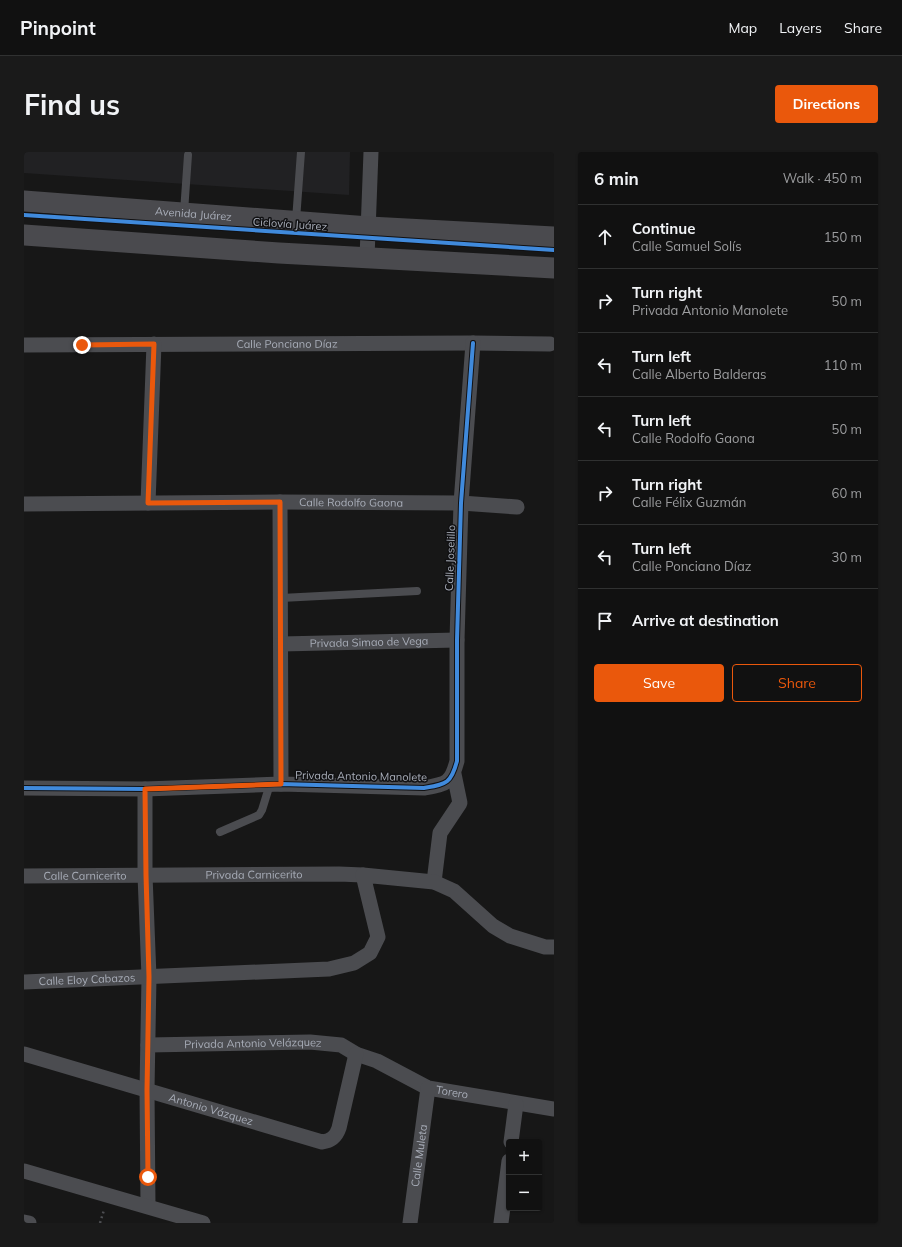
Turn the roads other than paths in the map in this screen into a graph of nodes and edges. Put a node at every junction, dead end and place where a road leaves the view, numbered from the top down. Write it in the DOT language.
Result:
graph roads {
  1 [pos="301,152"];
  2 [pos="371,152"];
  3 [pos="188,155"];
  4 [pos="24,201"];
  5 [pos="184,213"];
  6 [pos="296,221"];
  7 [pos="369,227"];
  8 [pos="24,235"];
  9 [pos="554,237"];
  10 [pos="367,258"];
  11 [pos="554,268"];
  12 [pos="473,342"];
  13 [pos="154,344"];
  14 [pos="550,344"];
  15 [pos="24,345"];
  16 [pos="280,502"];
  17 [pos="148,503"];
  18 [pos="461,503"];
  19 [pos="24,504"];
  20 [pos="517,507"];
  21 [pos="417,591"];
  22 [pos="281,598"];
  23 [pos="456,640"];
  24 [pos="281,644"];
  25 [pos="454,774"];
  26 [pos="275,784"];
  27 [pos="24,788"];
  28 [pos="145,789"];
  29 [pos="220,832"];
  30 [pos="146,875"];
  31 [pos="363,875"];
  32 [pos="24,876"];
  33 [pos="434,882"];
  34 [pos="554,947"];
  35 [pos="149,977"];
  36 [pos="24,982"];
  37 [pos="148,1044"];
  38 [pos="24,1054"];
  39 [pos="356,1054"];
  40 [pos="428,1088"];
  41 [pos="147,1090"];
  42 [pos="516,1104"];
  43 [pos="554,1109"];
  44 [pos="511,1139"];
  45 [pos="24,1171"];
  46 [pos="507,1175"];
  47 [pos="148,1206"];
  48 [pos="24,1222"];
  49 [pos="29,1223"];
  50 [pos="203,1223"];
  51 [pos="410,1223"];
  52 [pos="501,1223"];
  1 -- 6 [label="lane"];
  2 -- 7 [label="street"];
  3 -- 5 [label="lane"];
  4 -- 5 [label="main road, Avenida Juárez"];
  5 -- 6 [label="main road, Avenida Juárez"];
  6 -- 7 [label="main road, Avenida Juárez"];
  7 -- 9 [label="main road, Avenida Juárez"];
  7 -- 10 [label="street"];
  8 -- 10 [label="main road"];
  10 -- 11 [label="main road"];
  12 -- 13 [label="street, Calle Ponciano Díaz"];
  12 -- 14 [label="street, Calle Ponciano Díaz"];
  12 -- 18 [label="street, Calle Joselillo"];
  13 -- 15 [label="street, Calle Ponciano Díaz"];
  13 -- 17 [label="street"];
  16 -- 17 [label="street, Calle Rodolfo Gaona"];
  16 -- 18 [label="street, Calle Rodolfo Gaona"];
  16 -- 22 [label="street"];
  17 -- 19 [label="street, Calle Rodolfo Gaona"];
  18 -- 20 [label="street, Calle Rodolfo Gaona"];
  18 -- 23 [label="street, Calle Joselillo"];
  21 -- 22 [label="lane"];
  22 -- 24 [label="street"];
  23 -- 24 [label="street, Privada Simao de Vega"];
  23 -- 25 [label="street, Calle Joselillo"];
  24 -- 26 [label="street"];
  25 -- 26 [label="street, Privada Antonio Manolete"];
  25 -- 33 [label="street"];
  26 -- 28 [label="street, Privada Antonio Manolete"];
  26 -- 29 [label="lane"];
  27 -- 28 [label="street, Privada Antonio Manolete"];
  28 -- 30 [label="street"];
  30 -- 31 [label="street, Privada Carnicerito"];
  30 -- 32 [label="street, Calle Carnicerito"];
  30 -- 35 [label="street"];
  31 -- 33 [label="street, Privada Carnicerito"];
  31 -- 35 [label="street, Calle Eloy Cabazos"];
  33 -- 34 [label="street, Privada Carnicerito"];
  35 -- 36 [label="street, Calle Eloy Cabazos"];
  35 -- 37 [label="street"];
  37 -- 39 [label="street, Privada Antonio Velázquez"];
  37 -- 41 [label="street"];
  38 -- 41 [label="street, Antonio Vázquez"];
  39 -- 40 [label="street, Torero"];
  39 -- 41 [label="street, Antonio Vázquez"];
  40 -- 42 [label="street, Torero"];
  40 -- 51 [label="street, Calle Muleta"];
  41 -- 47 [label="street"];
  42 -- 43 [label="street, Torero"];
  42 -- 44 [label="street"];
  45 -- 47 [label="street"];
  46 -- 52 [label="street"];
  47 -- 50 [label="street"];
  48 -- 49 [label="street"];
}
